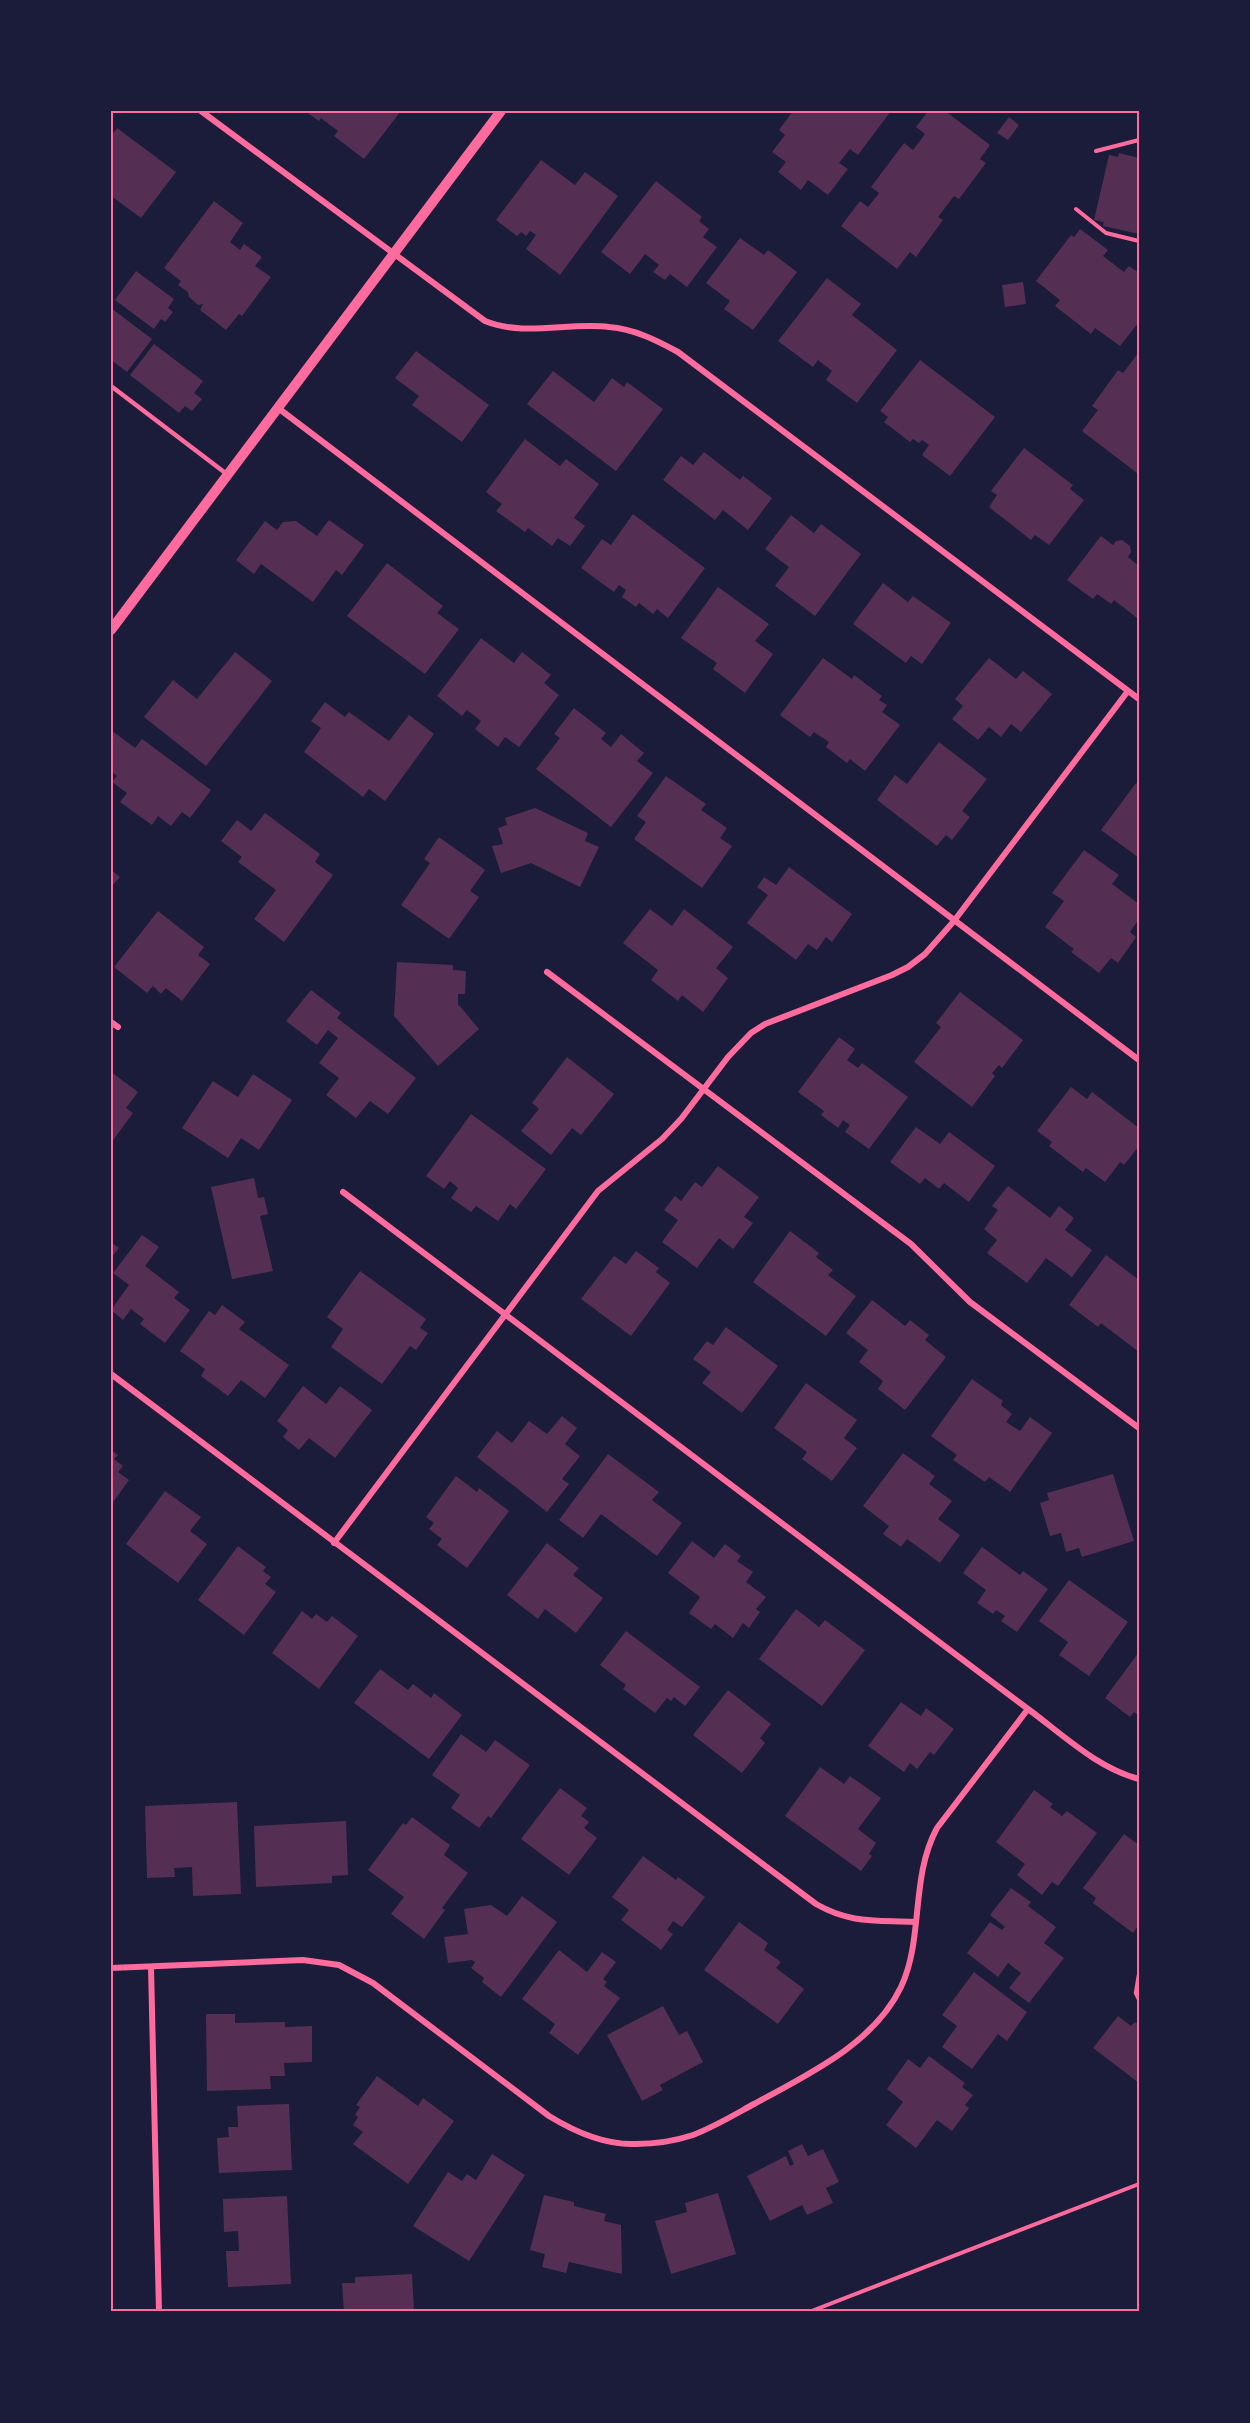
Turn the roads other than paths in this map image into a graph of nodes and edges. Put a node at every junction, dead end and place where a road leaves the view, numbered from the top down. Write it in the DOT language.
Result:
graph roads {
  1 [pos="201,111"];
  2 [pos="501,111"];
  3 [pos="393,254"];
  4 [pos="111,386"];
  5 [pos="278,408"];
  6 [pos="228,475"];
  7 [pos="111,630"];
  8 [pos="1128,691"];
  9 [pos="1139,699"];
  10 [pos="954,921"];
  11 [pos="547,972"];
  12 [pos="111,1022"];
  13 [pos="118,1027"];
  14 [pos="1139,1060"];
  15 [pos="704,1089"];
  16 [pos="344,1192"];
  17 [pos="506,1315"];
  18 [pos="111,1374"];
  19 [pos="1139,1428"];
  20 [pos="334,1543"];
  21 [pos="1028,1709"];
  22 [pos="1139,1779"];
  23 [pos="914,1922"];
  24 [pos="151,1966"];
  25 [pos="111,1968"];
  26 [pos="1139,1975"];
  27 [pos="1139,1999"];
  28 [pos="159,2312"];
  1 -- 3 [label="street"];
  2 -- 3 [label="street"];
  3 -- 5 [label="street"];
  3 -- 8 [label="street"];
  4 -- 6 [label="lane"];
  5 -- 6 [label="street"];
  5 -- 10 [label="street"];
  6 -- 7 [label="street"];
  8 -- 9 [label="street"];
  8 -- 10 [label="street"];
  10 -- 14 [label="street"];
  10 -- 15 [label="street"];
  11 -- 15 [label="street"];
  12 -- 13 [label="street"];
  15 -- 17 [label="street"];
  15 -- 19 [label="street"];
  16 -- 17 [label="street"];
  17 -- 20 [label="street"];
  17 -- 21 [label="street"];
  18 -- 20 [label="street"];
  20 -- 23 [label="street"];
  21 -- 22 [label="street"];
  21 -- 23 [label="street"];
  23 -- 24 [label="street"];
  24 -- 25 [label="street"];
  24 -- 28 [label="street"];
  26 -- 27 [label="lane"];
}
